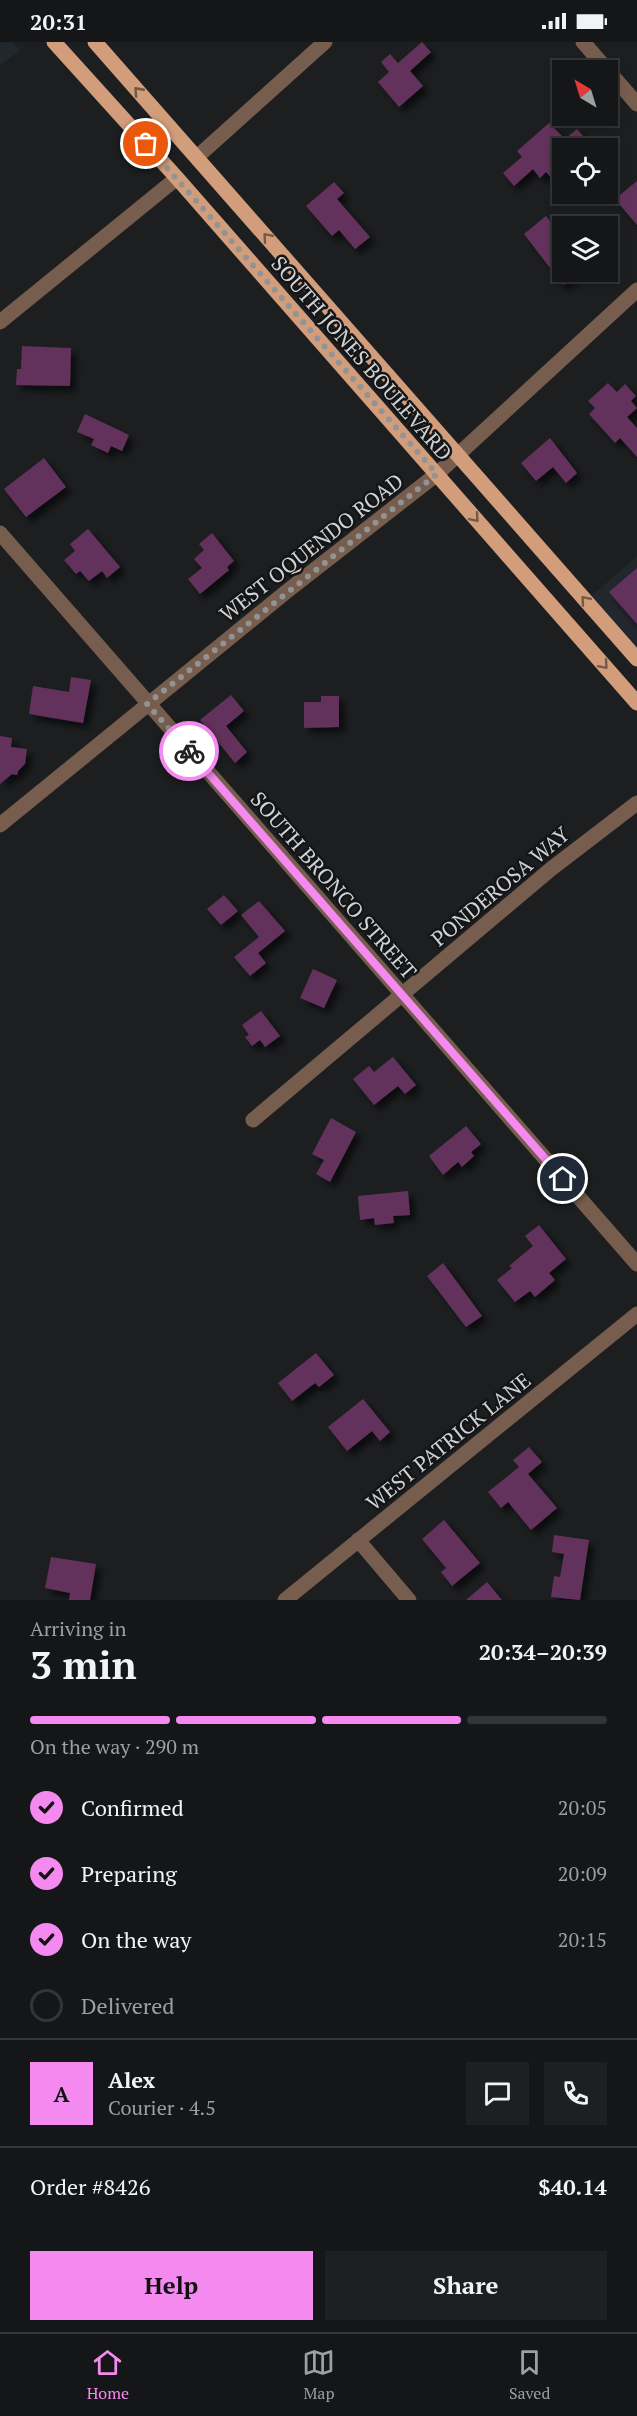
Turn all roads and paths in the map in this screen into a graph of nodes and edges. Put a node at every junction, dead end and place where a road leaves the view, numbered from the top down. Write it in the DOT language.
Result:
graph roads {
  1 [pos="54,42"];
  2 [pos="95,42"];
  3 [pos="325,42"];
  4 [pos="583,42"];
  5 [pos="637,105"];
  6 [pos="197,157"];
  7 [pos="177,178"];
  8 [pos="637,290"];
  9 [pos="0,322"];
  10 [pos="458,455"];
  11 [pos="437,474"];
  12 [pos="0,533"];
  13 [pos="637,659"];
  14 [pos="637,703"];
  15 [pos="147,704"];
  16 [pos="637,803"];
  17 [pos="0,825"];
  18 [pos="402,996"];
  19 [pos="253,1120"];
  20 [pos="637,1264"];
  21 [pos="637,1314"];
  22 [pos="358,1540"];
  23 [pos="285,1600"];
  24 [pos="409,1600"];
  1 -- 7 [label="main road, SOUTH JONES BOULEVARD"];
  6 -- 2 [label="main road, SOUTH JONES BOULEVARD, one-way"];
  3 -- 6 [label="street"];
  4 -- 5 [label="street"];
  10 -- 6 [label="main road, SOUTH JONES BOULEVARD, one-way"];
  7 -- 9 [label="street"];
  7 -- 11 [label="main road, SOUTH JONES BOULEVARD"];
  8 -- 10 [label="street, WEST OQUENDO ROAD"];
  10 -- 11 [label="street, WEST OQUENDO ROAD"];
  13 -- 10 [label="main road, SOUTH JONES BOULEVARD, one-way"];
  11 -- 14 [label="main road, SOUTH JONES BOULEVARD, one-way"];
  11 -- 15 [label="street, WEST OQUENDO ROAD"];
  12 -- 15 [label="street, SOUTH BRONCO STREET"];
  15 -- 17 [label="street, WEST OQUENDO ROAD"];
  15 -- 18 [label="street, SOUTH BRONCO STREET"];
  16 -- 18 [label="street, PONDEROSA WAY"];
  18 -- 19 [label="street, PONDEROSA WAY"];
  18 -- 20 [label="street, SOUTH BRONCO STREET"];
  21 -- 22 [label="street, WEST PATRICK LANE"];
  22 -- 23 [label="street, WEST PATRICK LANE"];
  22 -- 24 [label="street"];
}
